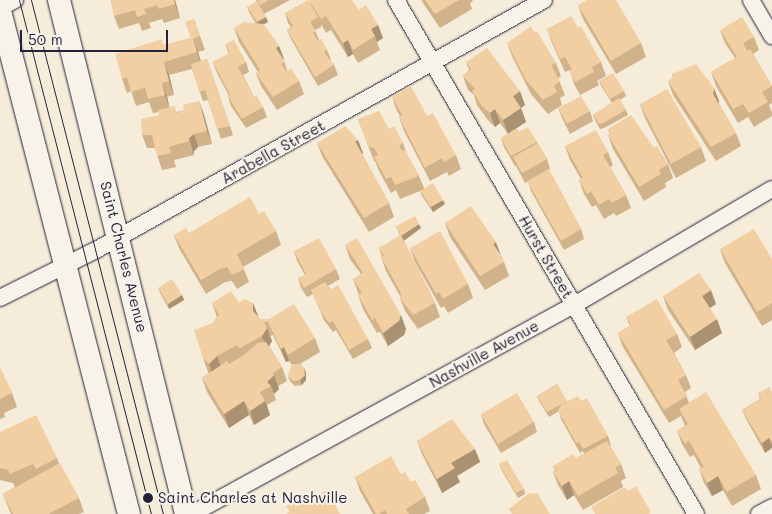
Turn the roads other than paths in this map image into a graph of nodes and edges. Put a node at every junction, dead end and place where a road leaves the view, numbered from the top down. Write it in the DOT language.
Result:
graph roads {
  1 [pos="15,0"];
  2 [pos="59,0"];
  3 [pos="396,0"];
  4 [pos="544,0"];
  5 [pos="751,0"];
  6 [pos="0,9"];
  7 [pos="772,36"];
  8 [pos="434,63"];
  9 [pos="772,189"];
  10 [pos="120,236"];
  11 [pos="66,266"];
  12 [pos="0,298"];
  13 [pos="574,305"];
  14 [pos="772,507"];
  15 [pos="128,514"];
  16 [pos="186,514"];
  17 [pos="192,514"];
  18 [pos="696,514"];
  19 [pos="759,514"];
  1 -- 6 [label="street"];
  2 -- 10 [label="main road, Saint Charles Avenue"];
  3 -- 8 [label="street, Hurst Street"];
  4 -- 8 [label="street, Arabella Street"];
  5 -- 7 [label="street"];
  6 -- 11 [label="main road"];
  8 -- 10 [label="street, Arabella Street"];
  8 -- 13 [label="street, Hurst Street"];
  9 -- 13 [label="street, Nashville Avenue"];
  10 -- 11 [label="street, Arabella Street"];
  10 -- 16 [label="main road, Saint Charles Avenue"];
  11 -- 12 [label="street, Arabella Street"];
  11 -- 15 [label="main road"];
  13 -- 17 [label="street, Nashville Avenue"];
  13 -- 18 [label="street, Hurst Street"];
  14 -- 19 [label="street"];
}
